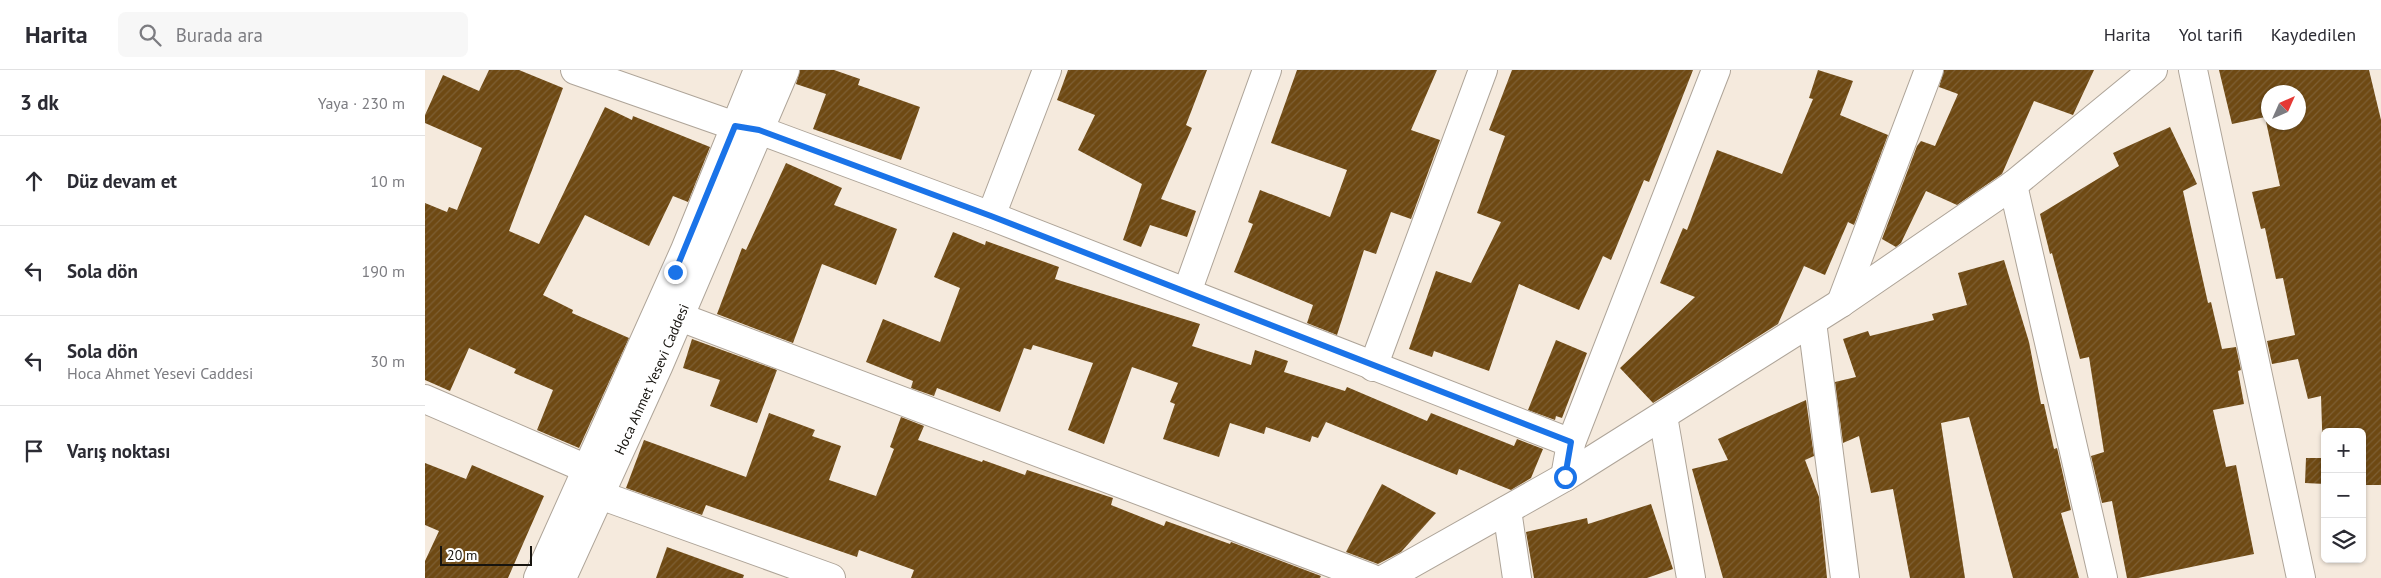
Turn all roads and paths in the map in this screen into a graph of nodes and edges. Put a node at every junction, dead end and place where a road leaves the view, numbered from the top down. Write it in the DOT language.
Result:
graph roads {
  1 [pos="575,70"];
  2 [pos="758,70"];
  3 [pos="785,70"];
  4 [pos="1047,70"];
  5 [pos="1267,70"];
  6 [pos="1483,70"];
  7 [pos="1716,70"];
  8 [pos="1929,70"];
  9 [pos="2153,70"];
  10 [pos="2193,70"];
  11 [pos="747,128"];
  12 [pos="2013,185"];
  13 [pos="991,216"];
  14 [pos="1187,292"];
  15 [pos="1841,303"];
  16 [pos="680,317"];
  17 [pos="1813,322"];
  18 [pos="1373,367"];
  19 [pos="425,399"];
  20 [pos="1663,416"];
  21 [pos="1571,442"];
  22 [pos="587,468"];
  23 [pos="1565,477"];
  24 [pos="600,495"];
  25 [pos="1507,510"];
  26 [pos="538,578"];
  27 [pos="563,578"];
  28 [pos="831,578"];
  29 [pos="1371,578"];
  30 [pos="1386,578"];
  31 [pos="1517,578"];
  32 [pos="1691,578"];
  33 [pos="1845,578"];
  34 [pos="2103,578"];
  35 [pos="2301,578"];
  1 -- 11 [label="street"];
  2 -- 11 [label="street, Hoca Ahmet Yesevi Caddesi"];
  3 -- 11 [label="street, Hoca Ahmet Yesevi Caddesi"];
  4 -- 13 [label="street"];
  5 -- 14 [label="street"];
  6 -- 18 [label="street"];
  7 -- 21 [label="street"];
  8 -- 15 [label="street"];
  9 -- 12 [label="street"];
  10 -- 35 [label="street"];
  11 -- 13 [label="street"];
  11 -- 16 [label="street, Hoca Ahmet Yesevi Caddesi"];
  11 -- 22 [label="street, Hoca Ahmet Yesevi Caddesi"];
  12 -- 15 [label="street"];
  12 -- 34 [label="street"];
  13 -- 14 [label="street"];
  14 -- 18 [label="street"];
  15 -- 17 [label="street"];
  16 -- 24 [label="street, Hoca Ahmet Yesevi Caddesi"];
  16 -- 29 [label="street"];
  17 -- 20 [label="street"];
  17 -- 33 [label="street"];
  18 -- 21 [label="street"];
  19 -- 22 [label="street"];
  20 -- 23 [label="street"];
  20 -- 32 [label="street"];
  21 -- 23 [label="street"];
  22 -- 24 [label="street"];
  22 -- 26 [label="street, Hoca Ahmet Yesevi Caddesi"];
  23 -- 25 [label="street"];
  24 -- 27 [label="street, Hoca Ahmet Yesevi Caddesi"];
  24 -- 28 [label="street"];
  25 -- 30 [label="street"];
  25 -- 31 [label="street"];
}
